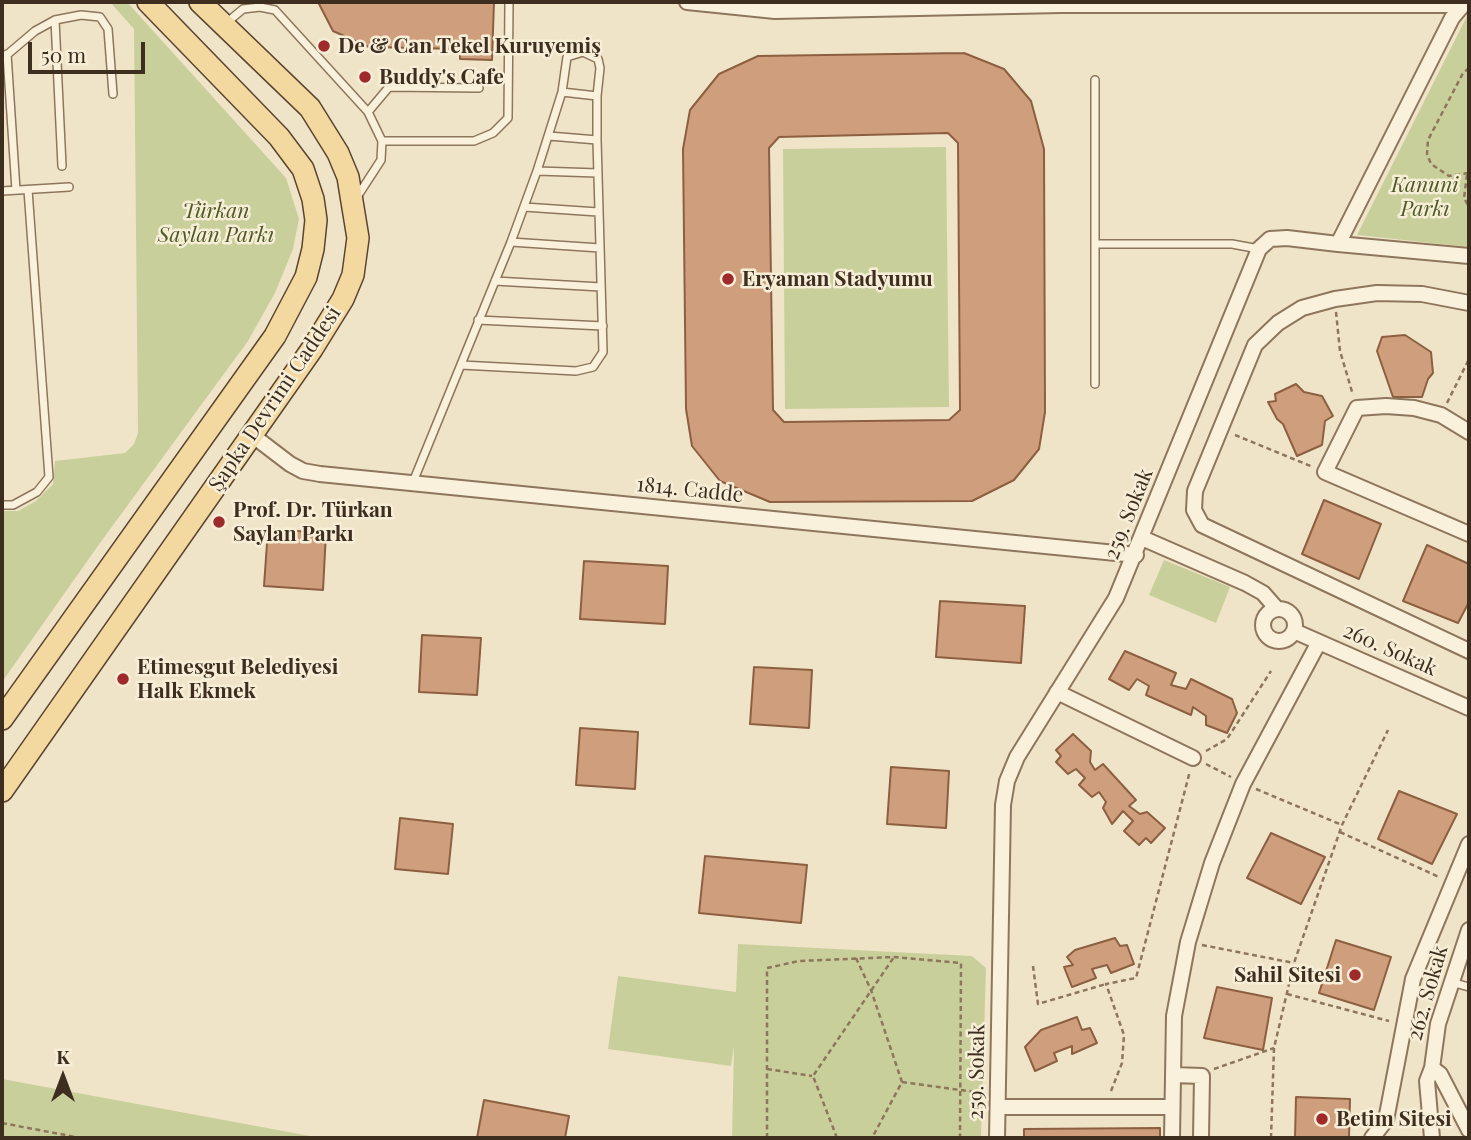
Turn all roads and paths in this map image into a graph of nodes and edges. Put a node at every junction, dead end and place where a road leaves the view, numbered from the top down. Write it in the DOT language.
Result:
graph roads {
  1 [pos="148,2"];
  2 [pos="200,2"];
  3 [pos="509,2"];
  4 [pos="687,2"];
  5 [pos="1466,4"];
  6 [pos="55,20"];
  7 [pos="224,25"];
  8 [pos="4,56"];
  9 [pos="1469,68"];
  10 [pos="1095,80"];
  11 [pos="479,88"];
  12 [pos="562,92"];
  13 [pos="113,94"];
  14 [pos="597,96"];
  15 [pos="368,112"];
  16 [pos="549,136"];
  17 [pos="382,141"];
  18 [pos="597,141"];
  19 [pos="62,166"];
  20 [pos="537,171"];
  21 [pos="598,173"];
  22 [pos="1468,174"];
  23 [pos="69,187"];
  24 [pos="16,190"];
  25 [pos="27,190"];
  26 [pos="2,191"];
  27 [pos="353,203"];
  28 [pos="523,207"];
  29 [pos="1469,207"];
  30 [pos="598,212"];
  31 [pos="511,242"];
  32 [pos="1096,244"];
  33 [pos="1338,244"];
  34 [pos="600,247"];
  35 [pos="1259,249"];
  36 [pos="1469,256"];
  37 [pos="495,281"];
  38 [pos="601,287"];
  39 [pos="1335,299"];
  40 [pos="1469,303"];
  41 [pos="478,320"];
  42 [pos="603,326"];
  43 [pos="1469,359"];
  44 [pos="461,365"];
  45 [pos="1095,384"];
  46 [pos="1356,408"];
  47 [pos="1441,415"];
  48 [pos="1221,429"];
  49 [pos="1469,432"];
  50 [pos="252,435"];
  51 [pos="1325,472"];
  52 [pos="412,483"];
  53 [pos="2,505"];
  54 [pos="1469,534"];
  55 [pos="1142,538"];
  56 [pos="1136,555"];
  57 [pos="1277,609"];
  58 [pos="1294,631"];
  59 [pos="1319,642"];
  60 [pos="1469,651"];
  61 [pos="1271,671"];
  62 [pos="1057,692"];
  63 [pos="1469,708"];
  64 [pos="2,719"];
  65 [pos="1388,730"];
  66 [pos="1193,758"];
  67 [pos="1243,784"];
  68 [pos="2,791"];
  69 [pos="1342,825"];
  70 [pos="1340,832"];
  71 [pos="1469,844"];
  72 [pos="1453,883"];
  73 [pos="1469,930"];
  74 [pos="1188,942"];
  75 [pos="894,957"];
  76 [pos="856,958"];
  77 [pos="1294,963"];
  78 [pos="1033,967"];
  79 [pos="1450,982"];
  80 [pos="1106,984"];
  81 [pos="1469,987"];
  82 [pos="871,989"];
  83 [pos="1287,994"];
  84 [pos="1403,1025"];
  85 [pos="1274,1048"];
  86 [pos="1432,1068"];
  87 [pos="767,1069"];
  88 [pos="1173,1075"];
  89 [pos="813,1076"];
  90 [pos="1202,1076"];
  91 [pos="902,1082"];
  92 [pos="961,1090"];
  93 [pos="998,1101"];
  94 [pos="1093,1107"];
  95 [pos="1172,1107"];
  96 [pos="2,1123"];
  97 [pos="1469,1130"];
  98 [pos="81,1138"];
  99 [pos="767,1138"];
  100 [pos="836,1138"];
  101 [pos="872,1138"];
  102 [pos="960,1138"];
  103 [pos="997,1138"];
  104 [pos="1171,1138"];
  105 [pos="1201,1138"];
  106 [pos="1271,1138"];
  107 [pos="1372,1138"];
  108 [pos="1432,1138"];
  1 -- 64 [label="main road, Şapka Devrimi Caddesi"];
  2 -- 7 [label="main road, Şapka Devrimi Caddesi"];
  3 -- 17 [label="lane"];
  4 -- 5 [label="street"];
  5 -- 33 [label="street"];
  6 -- 8 [label="lane"];
  6 -- 13 [label="lane"];
  6 -- 19 [label="lane"];
  7 -- 15 [label="lane"];
  7 -- 27 [label="main road, Şapka Devrimi Caddesi"];
  8 -- 24 [label="lane"];
  9 -- 22 [label="path"];
  10 -- 32 [label="lane"];
  11 -- 15 [label="lane"];
  12 -- 14 [label="lane"];
  12 -- 14 [label="lane"];
  12 -- 16 [label="lane"];
  14 -- 18 [label="lane"];
  15 -- 17 [label="lane"];
  16 -- 18 [label="lane"];
  16 -- 20 [label="lane"];
  17 -- 27 [label="lane"];
  18 -- 21 [label="lane"];
  20 -- 21 [label="lane"];
  20 -- 28 [label="lane"];
  21 -- 30 [label="lane"];
  22 -- 29 [label="path"];
  23 -- 25 [label="lane"];
  24 -- 25 [label="lane"];
  24 -- 26 [label="lane"];
  25 -- 53 [label="lane"];
  27 -- 50 [label="main road, Şapka Devrimi Caddesi"];
  28 -- 30 [label="lane"];
  28 -- 31 [label="lane"];
  30 -- 34 [label="lane"];
  31 -- 34 [label="lane"];
  31 -- 37 [label="lane"];
  32 -- 35 [label="lane"];
  32 -- 45 [label="lane"];
  33 -- 35 [label="street"];
  33 -- 36 [label="street"];
  34 -- 38 [label="lane"];
  35 -- 55 [label="street, 259. Sokak"];
  37 -- 38 [label="lane"];
  37 -- 41 [label="lane"];
  38 -- 42 [label="lane"];
  39 -- 40 [label="street"];
  39 -- 46 [label="path"];
  39 -- 48 [label="street"];
  41 -- 42 [label="lane"];
  41 -- 44 [label="lane"];
  42 -- 44 [label="lane"];
  43 -- 47 [label="path"];
  44 -- 52 [label="lane"];
  46 -- 47 [label="street"];
  46 -- 51 [label="street"];
  47 -- 49 [label="street"];
  48 -- 51 [label="path"];
  48 -- 60 [label="street"];
  50 -- 52 [label="street, 1814. Cadde"];
  50 -- 68 [label="main road, Şapka Devrimi Caddesi"];
  51 -- 54 [label="street"];
  52 -- 56 [label="street, 1814. Cadde"];
  55 -- 56 [label="street, 259. Sokak"];
  55 -- 57 [label="street, 260. Sokak"];
  56 -- 62 [label="street, 259. Sokak"];
  57 -- 58 [label="street, 260. Sokak"];
  57 -- 58 [label="street"];
  58 -- 59 [label="street, 260. Sokak"];
  59 -- 63 [label="street, 260. Sokak"];
  59 -- 67 [label="street"];
  61 -- 66 [label="path"];
  62 -- 66 [label="street"];
  62 -- 93 [label="street, 259. Sokak"];
  65 -- 69 [label="path"];
  66 -- 67 [label="path"];
  66 -- 80 [label="path"];
  67 -- 69 [label="path"];
  67 -- 74 [label="street"];
  69 -- 70 [label="path"];
  70 -- 72 [label="path"];
  70 -- 77 [label="path"];
  71 -- 72 [label="street"];
  72 -- 84 [label="street"];
  73 -- 79 [label="street, 262. Sokak"];
  74 -- 77 [label="path"];
  74 -- 88 [label="street"];
  75 -- 76 [label="path"];
  75 -- 82 [label="path"];
  75 -- 92 [label="path"];
  76 -- 82 [label="path"];
  76 -- 87 [label="path"];
  77 -- 83 [label="path"];
  78 -- 80 [label="path"];
  79 -- 81 [label="lane"];
  79 -- 86 [label="street, 262. Sokak"];
  80 -- 94 [label="path"];
  82 -- 89 [label="path"];
  82 -- 91 [label="path"];
  83 -- 84 [label="path"];
  83 -- 85 [label="path"];
  84 -- 107 [label="street"];
  85 -- 90 [label="path"];
  85 -- 106 [label="path"];
  86 -- 97 [label="street, 262. Sokak"];
  86 -- 108 [label="street, 262. Sokak"];
  87 -- 89 [label="path"];
  87 -- 99 [label="path"];
  88 -- 90 [label="street"];
  88 -- 95 [label="street"];
  89 -- 100 [label="path"];
  90 -- 105 [label="street"];
  91 -- 92 [label="path"];
  91 -- 101 [label="path"];
  92 -- 93 [label="path"];
  92 -- 102 [label="path"];
  93 -- 94 [label="street"];
  93 -- 103 [label="street, 259. Sokak"];
  94 -- 95 [label="street"];
  95 -- 104 [label="street"];
  96 -- 98 [label="path"];
}
